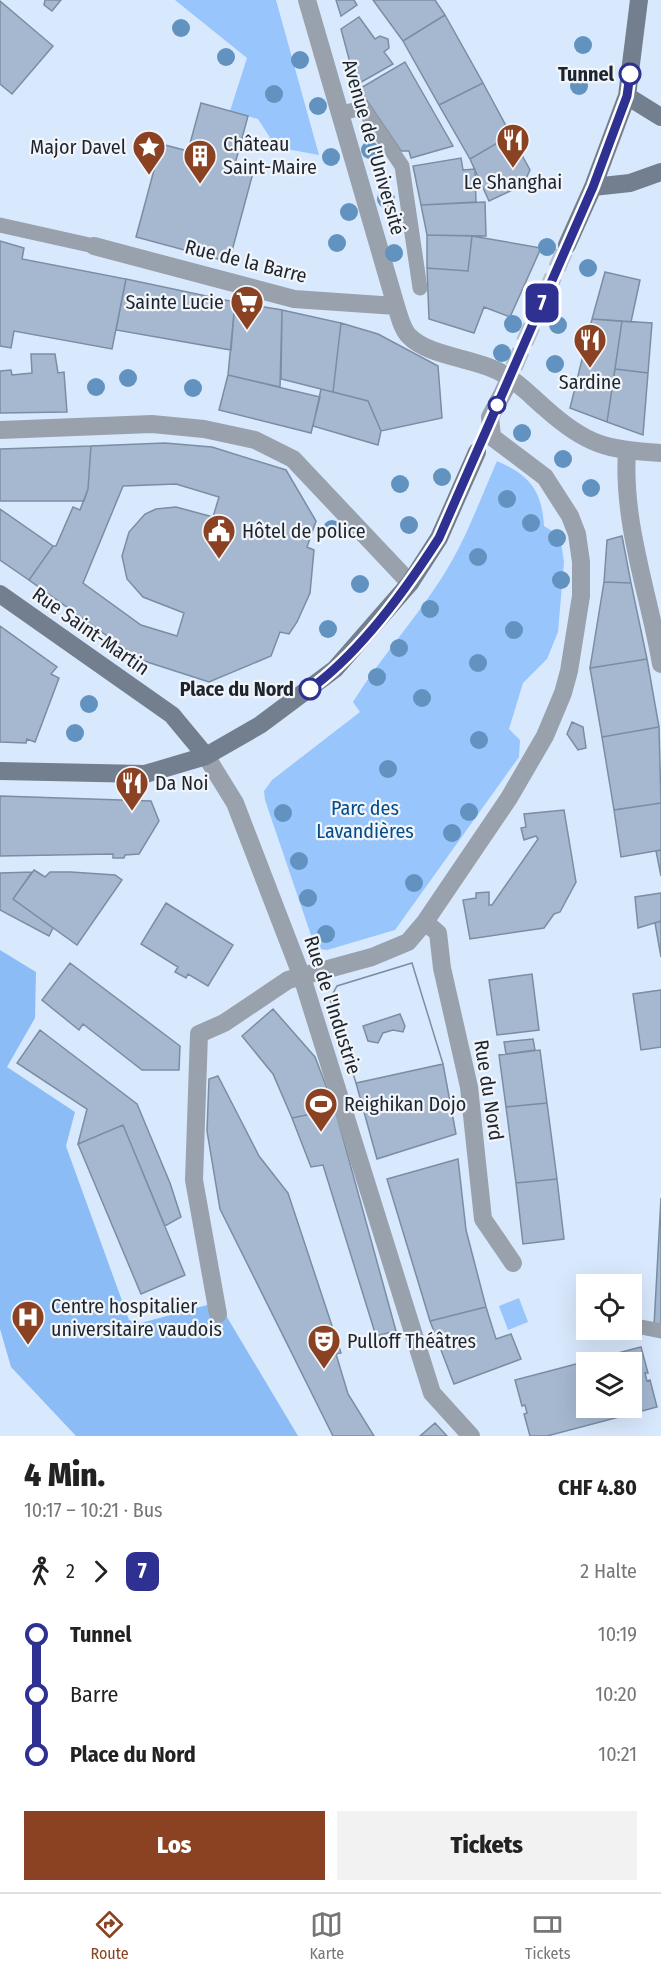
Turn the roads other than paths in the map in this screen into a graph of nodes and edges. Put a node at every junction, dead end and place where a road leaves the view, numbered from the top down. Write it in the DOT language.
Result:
graph roads {
  1 [pos="307,0"];
  2 [pos="639,0"];
  3 [pos="627,96"];
  4 [pos="341,113"];
  5 [pos="661,117"];
  6 [pos="661,171"];
  7 [pos="593,187"];
  8 [pos="0,225"];
  9 [pos="567,245"];
  10 [pos="94,246"];
  11 [pos="420,288"];
  12 [pos="396,306"];
  13 [pos="511,378"];
  14 [pos="0,430"];
  15 [pos="627,451"];
  16 [pos="477,452"];
  17 [pos="661,453"];
  18 [pos="410,583"];
  19 [pos="0,594"];
  20 [pos="661,664"];
  21 [pos="206,756"];
  22 [pos="0,771"];
  23 [pos="425,922"];
  24 [pos="302,977"];
  25 [pos="513,1263"];
  26 [pos="218,1314"];
  27 [pos="642,1327"];
  28 [pos="661,1331"];
  29 [pos="471,1436"];
  1 -- 4 [label="street, Avenue de l'Université"];
  2 -- 3 [label="main road"];
  3 -- 5 [label="main road"];
  3 -- 7 [label="main road"];
  4 -- 11 [label="lane"];
  4 -- 12 [label="street, Avenue de l'Université"];
  6 -- 7 [label="main road"];
  7 -- 9 [label="main road"];
  8 -- 10 [label="lane"];
  10 -- 12 [label="street, Rue de la Barre"];
  12 -- 13 [label="street"];
  13 -- 15 [label="street"];
  13 -- 23 [label="street"];
  14 -- 18 [label="street"];
  15 -- 17 [label="street"];
  15 -- 20 [label="street"];
  16 -- 18 [label="main road"];
  18 -- 21 [label="main road"];
  19 -- 21 [label="main road, Rue Saint-Martin"];
  21 -- 22 [label="main road"];
  21 -- 24 [label="street, Rue de l'Industrie"];
  23 -- 24 [label="street"];
  23 -- 25 [label="street, Rue du Nord"];
  24 -- 26 [label="street"];
  24 -- 29 [label="street, Rue de l'Industrie"];
  27 -- 28 [label="lane"];
}
